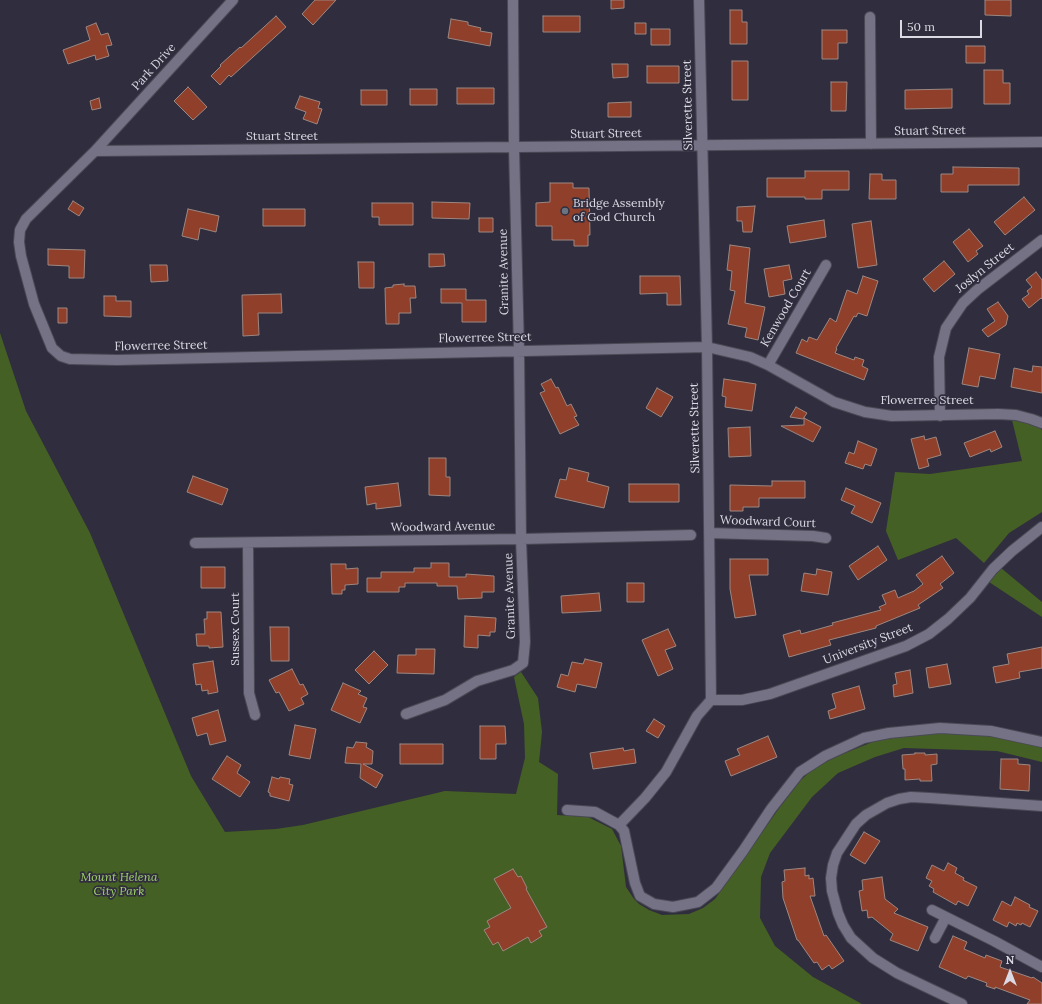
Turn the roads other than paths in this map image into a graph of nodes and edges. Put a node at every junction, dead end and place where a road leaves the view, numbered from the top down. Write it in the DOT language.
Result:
graph roads {
  1 [pos="233,0"];
  2 [pos="512,0"];
  3 [pos="699,0"];
  4 [pos="870,17"];
  5 [pos="1042,142"];
  6 [pos="871,144"];
  7 [pos="702,146"];
  8 [pos="514,148"];
  9 [pos="95,151"];
  10 [pos="26,219"];
  11 [pos="1042,240"];
  12 [pos="826,265"];
  13 [pos="708,347"];
  14 [pos="519,350"];
  15 [pos="768,365"];
  16 [pos="940,416"];
  17 [pos="1042,423"];
  18 [pos="1042,527"];
  19 [pos="709,533"];
  20 [pos="690,535"];
  21 [pos="826,538"];
  22 [pos="521,539"];
  23 [pos="248,542"];
  24 [pos="195,543"];
  25 [pos="711,700"];
  26 [pos="406,714"];
  27 [pos="255,715"];
  28 [pos="1042,742"];
  29 [pos="1042,806"];
  30 [pos="566,810"];
  31 [pos="619,825"];
  32 [pos="932,910"];
  33 [pos="946,917"];
  34 [pos="935,938"];
  35 [pos="1042,967"];
  36 [pos="962,1004"];
  1 -- 9 [label="street, Park Drive"];
  2 -- 8 [label="street, Granite Avenue"];
  3 -- 7 [label="street, Silverette Street"];
  4 -- 6 [label="street"];
  5 -- 6 [label="street, Stuart Street"];
  6 -- 7 [label="street, Stuart Street"];
  7 -- 8 [label="street, Stuart Street"];
  7 -- 13 [label="street, Silverette Street"];
  8 -- 9 [label="street, Stuart Street"];
  8 -- 14 [label="street, Granite Avenue"];
  9 -- 10 [label="street, Park Drive"];
  10 -- 14 [label="street, Flowerree Street"];
  11 -- 16 [label="street, Joslyn Street"];
  12 -- 15 [label="street, Kenwood Court"];
  13 -- 14 [label="street, Flowerree Street"];
  13 -- 15 [label="street, Flowerree Street"];
  13 -- 19 [label="street, Silverette Street"];
  14 -- 22 [label="street, Granite Avenue"];
  15 -- 16 [label="street, Flowerree Street"];
  16 -- 17 [label="street, Flowerree Street"];
  18 -- 25 [label="street, University Street"];
  19 -- 21 [label="street, Woodward Court"];
  19 -- 25 [label="street, Silverette Street"];
  20 -- 22 [label="street, Woodward Avenue"];
  22 -- 23 [label="street, Woodward Avenue"];
  22 -- 26 [label="street, Granite Avenue"];
  23 -- 24 [label="street, Woodward Avenue"];
  23 -- 27 [label="street, Sussex Court"];
  25 -- 31 [label="street"];
  28 -- 31 [label="street"];
  29 -- 36 [label="street"];
  30 -- 31 [label="street"];
  32 -- 33 [label="street"];
  33 -- 34 [label="street"];
  33 -- 35 [label="street"];
}
